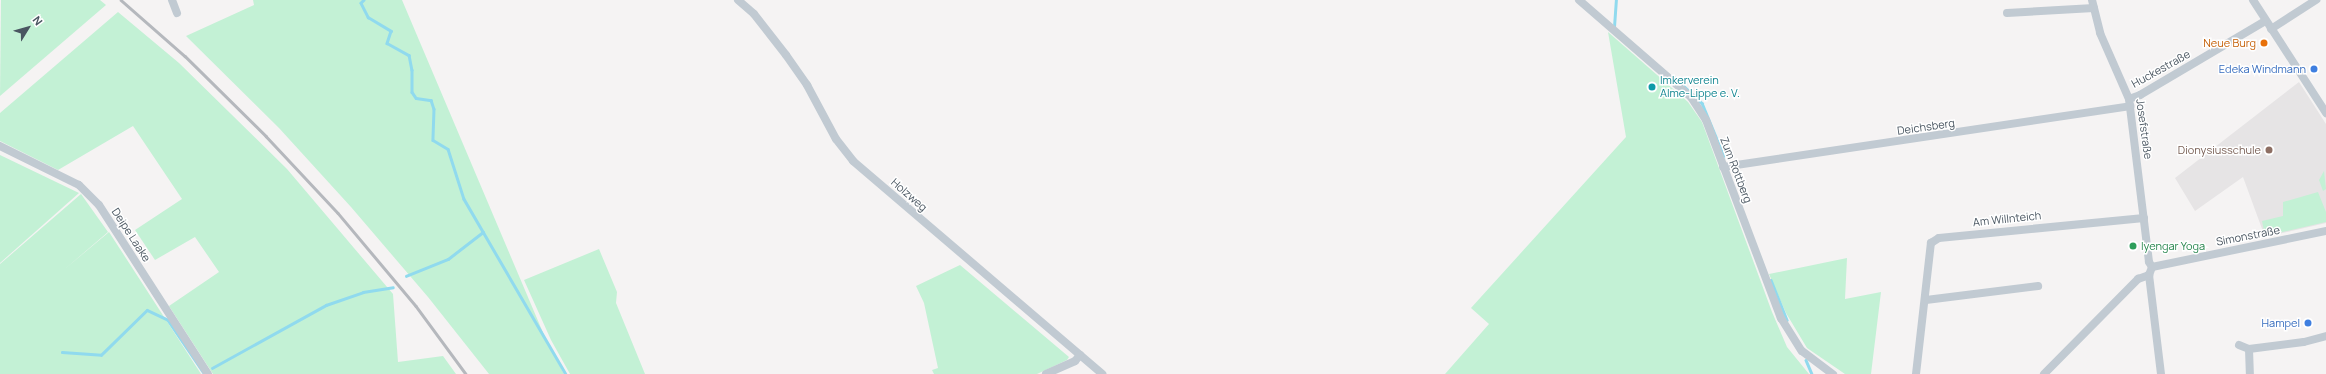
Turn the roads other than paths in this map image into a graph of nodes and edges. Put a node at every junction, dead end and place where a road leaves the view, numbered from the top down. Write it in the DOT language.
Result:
graph roads {
  1 [pos="172,0"];
  2 [pos="738,0"];
  3 [pos="1580,0"];
  4 [pos="2253,0"];
  5 [pos="2316,0"];
  6 [pos="2093,4"];
  7 [pos="177,13"];
  8 [pos="2007,13"];
  9 [pos="2265,21"];
  10 [pos="2271,29"];
  11 [pos="2130,103"];
  12 [pos="2326,113"];
  13 [pos="0,146"];
  14 [pos="1723,167"];
  15 [pos="2144,218"];
  16 [pos="2326,231"];
  17 [pos="2151,270"];
  18 [pos="2038,286"];
  19 [pos="1926,300"];
  20 [pos="2326,336"];
  21 [pos="2239,345"];
  22 [pos="2249,349"];
  23 [pos="1080,355"];
  24 [pos="208,374"];
  25 [pos="1046,374"];
  26 [pos="1102,374"];
  27 [pos="1833,374"];
  28 [pos="1916,374"];
  29 [pos="2044,374"];
  30 [pos="2161,374"];
  31 [pos="2250,374"];
  1 -- 7 [label="street"];
  2 -- 23 [label="street, Holzweg"];
  3 -- 14 [label="street, Zum Rottberg"];
  4 -- 9 [label="street"];
  5 -- 10 [label="street"];
  6 -- 8 [label="street"];
  6 -- 11 [label="street, Josefstraße"];
  9 -- 10 [label="street"];
  9 -- 11 [label="street, Huckestraße"];
  10 -- 12 [label="street"];
  11 -- 14 [label="street, Deichsberg"];
  11 -- 15 [label="street, Josefstraße"];
  13 -- 24 [label="street, Deipe Laake"];
  14 -- 27 [label="street, Zum Rottberg"];
  15 -- 17 [label="street, Josefstraße"];
  15 -- 19 [label="street, Am Willnteich"];
  16 -- 17 [label="street, Simonstraße"];
  17 -- 29 [label="street, Simonstraße"];
  17 -- 30 [label="street, Josefstraße"];
  18 -- 19 [label="street"];
  19 -- 28 [label="street, Am Willnteich"];
  20 -- 22 [label="street"];
  21 -- 22 [label="street"];
  22 -- 31 [label="street"];
  23 -- 25 [label="street"];
  23 -- 26 [label="street, Holzweg"];
}
